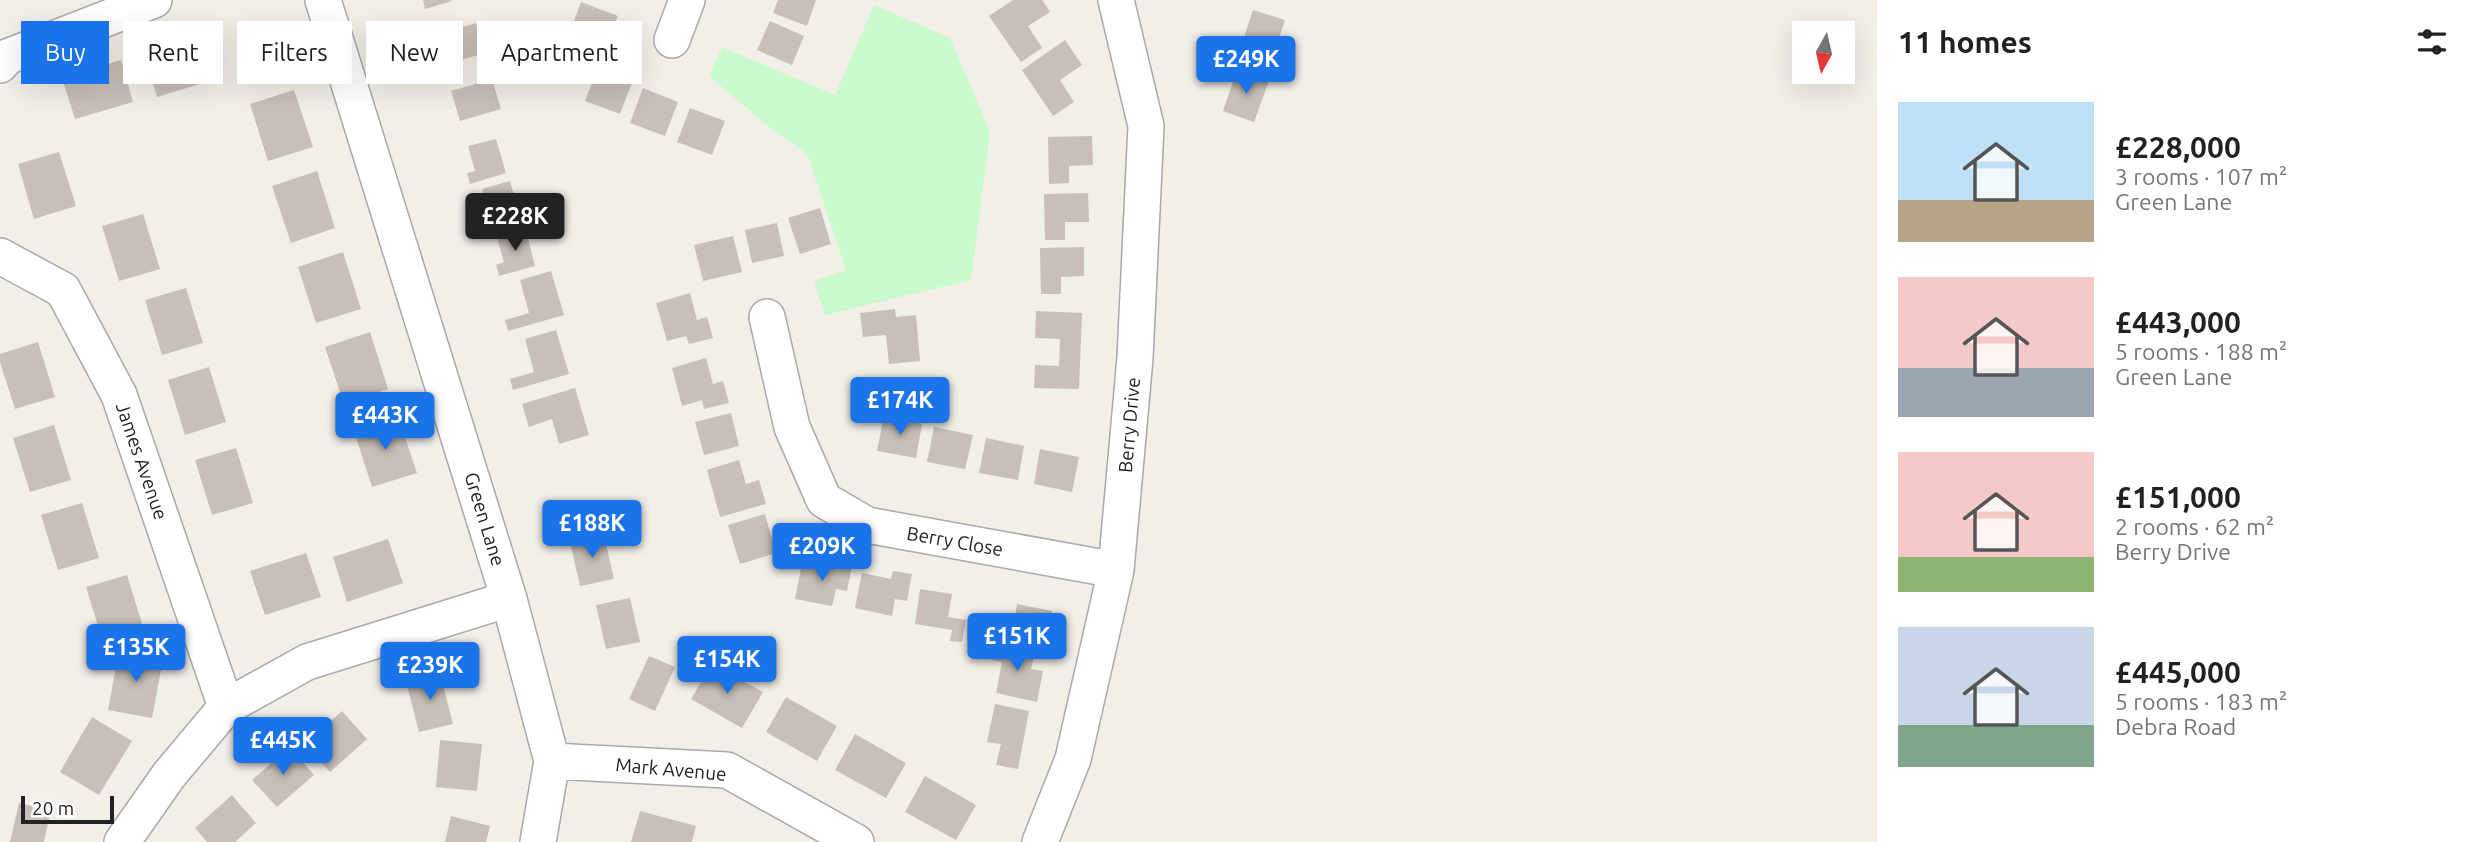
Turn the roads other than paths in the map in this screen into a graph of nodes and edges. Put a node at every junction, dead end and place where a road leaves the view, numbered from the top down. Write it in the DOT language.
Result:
graph roads {
  1 [pos="154,0"];
  2 [pos="323,0"];
  3 [pos="687,0"];
  4 [pos="1116,0"];
  5 [pos="672,40"];
  6 [pos="0,65"];
  7 [pos="0,256"];
  8 [pos="767,317"];
  9 [pos="1116,570"];
  10 [pos="509,599"];
  11 [pos="226,706"];
  12 [pos="552,761"];
  13 [pos="122,842"];
  14 [pos="538,842"];
  15 [pos="856,842"];
  16 [pos="1040,842"];
  1 -- 6 [label="street"];
  2 -- 10 [label="street, Green Lane"];
  3 -- 5 [label="street"];
  4 -- 9 [label="street, Berry Drive"];
  7 -- 11 [label="street, James Avenue"];
  8 -- 9 [label="street, Berry Close"];
  9 -- 16 [label="street, Berry Drive"];
  10 -- 11 [label="street"];
  10 -- 12 [label="street, Green Lane"];
  11 -- 13 [label="street"];
  12 -- 14 [label="street, Green Lane"];
  12 -- 15 [label="street, Mark Avenue"];
}
